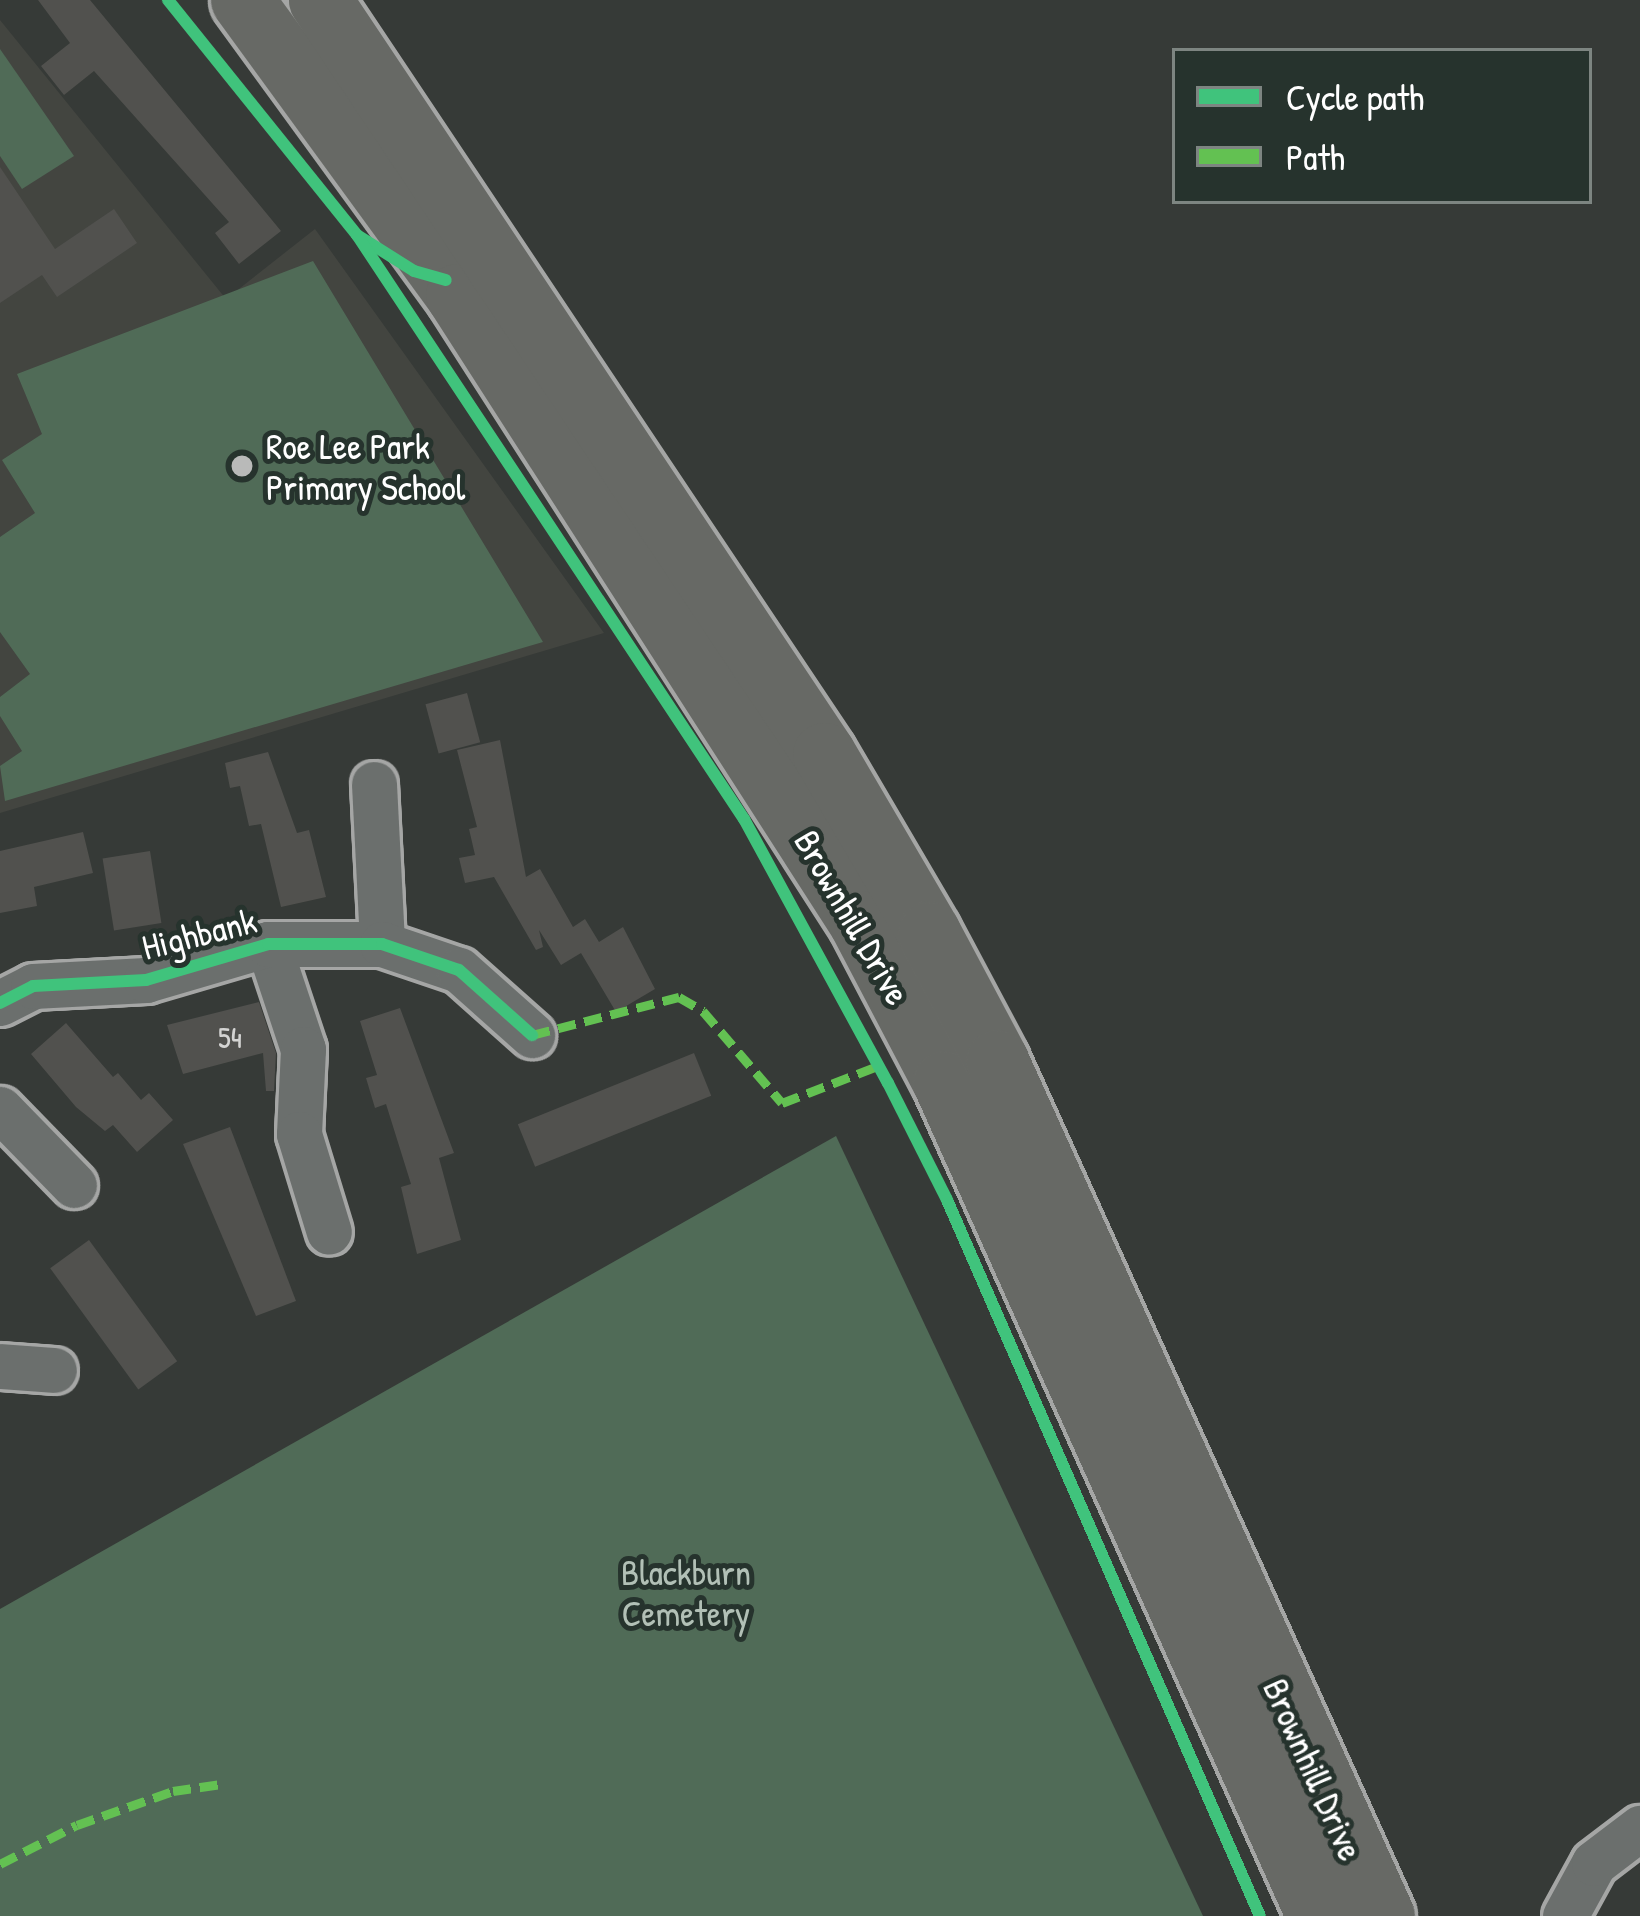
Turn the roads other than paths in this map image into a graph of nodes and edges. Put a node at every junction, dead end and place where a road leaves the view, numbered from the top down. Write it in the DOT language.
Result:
graph roads {
  1 [pos="242,0"];
  2 [pos="320,0"];
  3 [pos="374,784"];
  4 [pos="268,944"];
  5 [pos="382,944"];
  6 [pos="0,1003"];
  7 [pos="532,1035"];
  8 [pos="0,1109"];
  9 [pos="74,1185"];
  10 [pos="329,1232"];
  11 [pos="0,1366"];
  12 [pos="55,1370"];
  13 [pos="1640,1828"];
  14 [pos="1568,1909"];
  15 [pos="1318,1916"];
  16 [pos="1383,1916"];
  1 -- 15 [label="highway, Brownhill Drive"];
  2 -- 16 [label="highway, Brownhill Drive"];
  3 -- 5 [label="street"];
  4 -- 5 [label="street, Highbank"];
  4 -- 6 [label="street, Highbank"];
  4 -- 10 [label="street, Highbank"];
  5 -- 7 [label="street, Highbank"];
  8 -- 9 [label="street"];
  11 -- 12 [label="street"];
  13 -- 14 [label="street"];
}
